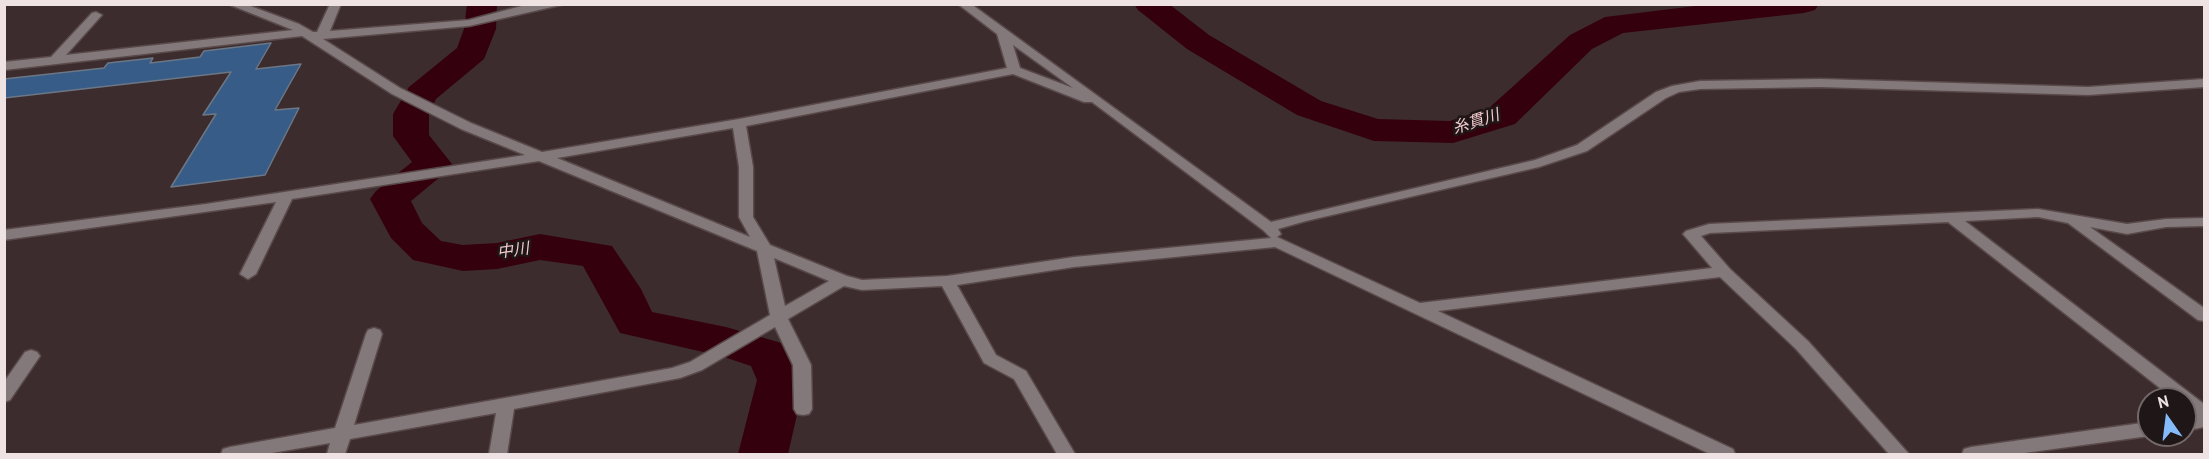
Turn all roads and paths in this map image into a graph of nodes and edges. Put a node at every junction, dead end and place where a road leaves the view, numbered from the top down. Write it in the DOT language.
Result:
graph roads {
  1 [pos="233,4"];
  2 [pos="336,4"];
  3 [pos="560,4"];
  4 [pos="963,4"];
  5 [pos="495,13"];
  6 [pos="96,15"];
  7 [pos="1003,33"];
  8 [pos="314,35"];
  9 [pos="55,60"];
  10 [pos="4,66"];
  11 [pos="1014,70"];
  12 [pos="2205,83"];
  13 [pos="1102,104"];
  14 [pos="739,123"];
  15 [pos="539,157"];
  16 [pos="286,196"];
  17 [pos="1952,218"];
  18 [pos="2070,220"];
  19 [pos="2205,222"];
  20 [pos="1269,227"];
  21 [pos="4,235"];
  22 [pos="1277,242"];
  23 [pos="764,248"];
  24 [pos="1724,272"];
  25 [pos="248,274"];
  26 [pos="842,280"];
  27 [pos="947,281"];
  28 [pos="1420,308"];
  29 [pos="2205,316"];
  30 [pos="779,317"];
  31 [pos="374,334"];
  32 [pos="31,356"];
  33 [pos="4,396"];
  34 [pos="506,405"];
  35 [pos="803,410"];
  36 [pos="2205,413"];
  37 [pos="2137,431"];
  38 [pos="343,434"];
  39 [pos="230,454"];
  40 [pos="336,454"];
  41 [pos="498,454"];
  42 [pos="1066,454"];
  43 [pos="1726,454"];
  44 [pos="1900,454"];
  45 [pos="1971,454"];
  1 -- 8 [label="street"];
  2 -- 8 [label="street"];
  3 -- 5 [label="street"];
  4 -- 7 [label="street"];
  5 -- 8 [label="street"];
  6 -- 9 [label="street"];
  7 -- 11 [label="street"];
  7 -- 13 [label="street"];
  8 -- 9 [label="street"];
  8 -- 15 [label="street"];
  9 -- 10 [label="street"];
  11 -- 13 [label="street"];
  11 -- 14 [label="street"];
  12 -- 20 [label="street"];
  13 -- 20 [label="street"];
  14 -- 15 [label="street"];
  14 -- 23 [label="street"];
  15 -- 16 [label="street"];
  15 -- 23 [label="street"];
  16 -- 21 [label="street"];
  16 -- 25 [label="street"];
  17 -- 18 [label="street"];
  17 -- 24 [label="street"];
  17 -- 36 [label="street"];
  18 -- 19 [label="street"];
  18 -- 29 [label="street"];
  20 -- 22 [label="street"];
  22 -- 27 [label="street"];
  22 -- 28 [label="street"];
  23 -- 26 [label="street"];
  23 -- 30 [label="street"];
  24 -- 28 [label="street"];
  24 -- 44 [label="street"];
  26 -- 27 [label="street"];
  26 -- 30 [label="street"];
  27 -- 42 [label="street"];
  28 -- 43 [label="street"];
  30 -- 34 [label="street"];
  30 -- 35 [label="street"];
  31 -- 38 [label="street"];
  32 -- 33 [label="street"];
  34 -- 38 [label="street"];
  34 -- 41 [label="street"];
  37 -- 45 [label="street"];
  38 -- 39 [label="street"];
  38 -- 40 [label="street"];
}
